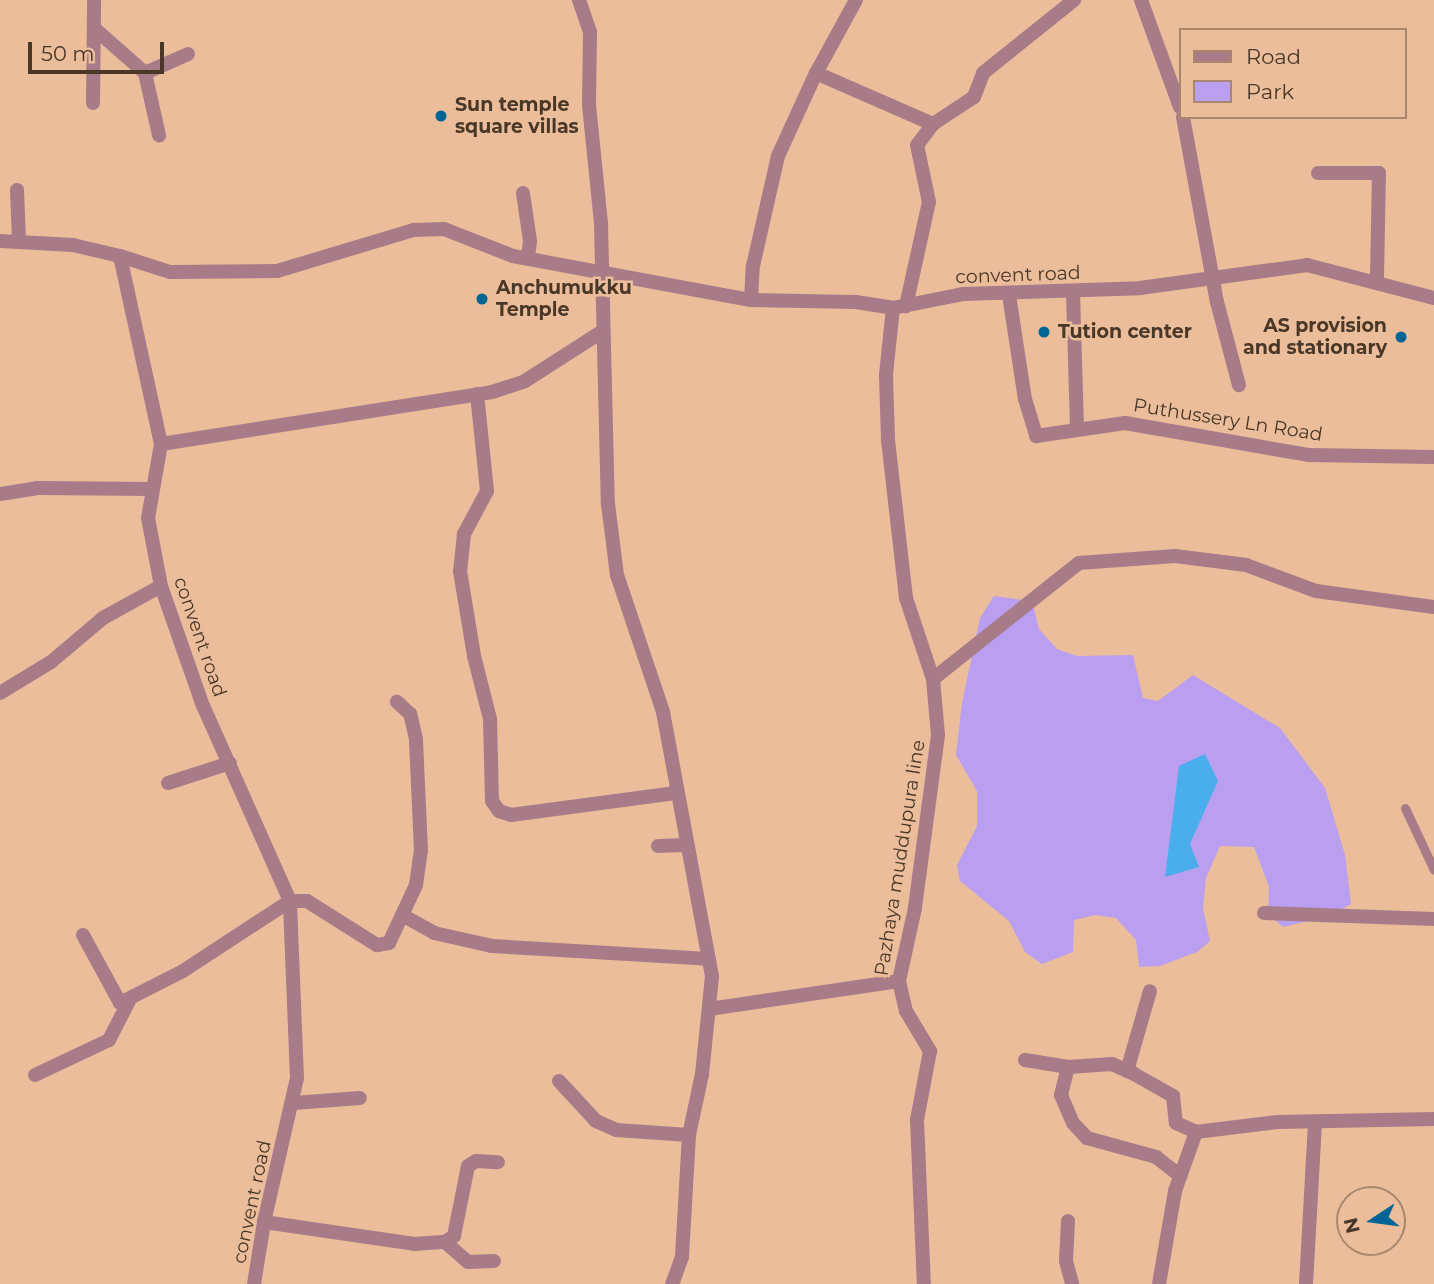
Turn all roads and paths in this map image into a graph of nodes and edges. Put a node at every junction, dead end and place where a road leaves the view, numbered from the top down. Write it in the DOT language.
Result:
graph roads {
  1 [pos="94,0"];
  2 [pos="579,0"];
  3 [pos="856,0"];
  4 [pos="1074,0"];
  5 [pos="1141,0"];
  6 [pos="95,29"];
  7 [pos="188,54"];
  8 [pos="145,73"];
  9 [pos="816,73"];
  10 [pos="1178,102"];
  11 [pos="93,103"];
  12 [pos="1183,119"];
  13 [pos="933,124"];
  14 [pos="159,135"];
  15 [pos="1318,173"];
  16 [pos="17,190"];
  17 [pos="523,192"];
  18 [pos="19,240"];
  19 [pos="0,241"];
  20 [pos="120,256"];
  21 [pos="528,257"];
  22 [pos="602,272"];
  23 [pos="1213,278"];
  24 [pos="1377,281"];
  25 [pos="1073,293"];
  26 [pos="1009,295"];
  27 [pos="1434,298"];
  28 [pos="751,300"];
  29 [pos="900,307"];
  30 [pos="603,331"];
  31 [pos="1239,385"];
  32 [pos="477,394"];
  33 [pos="1077,429"];
  34 [pos="161,444"];
  35 [pos="1434,457"];
  36 [pos="150,489"];
  37 [pos="0,494"];
  38 [pos="161,586"];
  39 [pos="1434,607"];
  40 [pos="933,679"];
  41 [pos="0,693"];
  42 [pos="397,702"];
  43 [pos="230,763"];
  44 [pos="168,783"];
  45 [pos="676,793"];
  46 [pos="1405,808"];
  47 [pos="685,845"];
  48 [pos="658,846"];
  49 [pos="1434,870"];
  50 [pos="290,901"];
  51 [pos="1264,913"];
  52 [pos="402,915"];
  53 [pos="1434,919"];
  54 [pos="83,936"];
  55 [pos="709,959"];
  56 [pos="899,981"];
  57 [pos="1150,990"];
  58 [pos="129,1001"];
  59 [pos="709,1009"];
  60 [pos="1024,1060"];
  61 [pos="1068,1067"];
  62 [pos="1127,1071"];
  63 [pos="35,1075"];
  64 [pos="559,1081"];
  65 [pos="359,1098"];
  66 [pos="294,1103"];
  67 [pos="1434,1119"];
  68 [pos="1315,1121"];
  69 [pos="1196,1132"];
  70 [pos="690,1135"];
  71 [pos="498,1161"];
  72 [pos="1180,1176"];
  73 [pos="1068,1221"];
  74 [pos="264,1222"];
  75 [pos="445,1242"];
  76 [pos="494,1261"];
  77 [pos="254,1284"];
  78 [pos="672,1284"];
  79 [pos="924,1284"];
  80 [pos="1072,1284"];
  81 [pos="1159,1284"];
  82 [pos="1306,1284"];
  1 -- 6 [label="street"];
  2 -- 22 [label="street"];
  3 -- 9 [label="street"];
  4 -- 13 [label="street"];
  5 -- 10 [label="street"];
  6 -- 8 [label="street"];
  6 -- 11 [label="street"];
  7 -- 8 [label="street"];
  8 -- 14 [label="street"];
  9 -- 13 [label="street"];
  9 -- 28 [label="street"];
  12 -- 23 [label="street"];
  13 -- 29 [label="street, Pazhaya muddupura line"];
  15 -- 24 [label="street"];
  16 -- 18 [label="street"];
  17 -- 21 [label="street"];
  18 -- 19 [label="street, convent road"];
  18 -- 20 [label="street, convent road"];
  20 -- 21 [label="street, convent road"];
  20 -- 34 [label="street"];
  21 -- 22 [label="street, convent road"];
  22 -- 28 [label="street, convent road"];
  22 -- 30 [label="street"];
  23 -- 24 [label="street, convent road"];
  23 -- 25 [label="street, convent road"];
  23 -- 31 [label="street"];
  24 -- 27 [label="street, convent road"];
  25 -- 26 [label="street, convent road"];
  25 -- 33 [label="street"];
  26 -- 29 [label="street, convent road"];
  26 -- 33 [label="street, Puthussery Ln Road"];
  28 -- 29 [label="street, convent road"];
  29 -- 40 [label="street, Pazhaya muddupura line"];
  30 -- 32 [label="street"];
  30 -- 45 [label="street"];
  32 -- 34 [label="street"];
  32 -- 45 [label="street"];
  33 -- 35 [label="street, Puthussery Ln Road"];
  34 -- 36 [label="street, convent road"];
  36 -- 37 [label="street"];
  36 -- 38 [label="street, convent road"];
  38 -- 41 [label="street"];
  38 -- 43 [label="street, convent road"];
  39 -- 40 [label="street"];
  40 -- 56 [label="street, Pazhaya muddupura line"];
  42 -- 52 [label="street"];
  43 -- 44 [label="street"];
  43 -- 50 [label="street, convent road"];
  45 -- 47 [label="street"];
  46 -- 49 [label="lane"];
  47 -- 48 [label="street"];
  47 -- 55 [label="street"];
  50 -- 52 [label="street"];
  50 -- 58 [label="street"];
  50 -- 66 [label="street, convent road"];
  51 -- 53 [label="street"];
  52 -- 55 [label="street"];
  54 -- 58 [label="street"];
  55 -- 59 [label="street"];
  56 -- 59 [label="street"];
  56 -- 79 [label="street, Pazhaya muddupura line"];
  57 -- 62 [label="street"];
  58 -- 63 [label="street"];
  59 -- 70 [label="street"];
  60 -- 61 [label="street"];
  61 -- 62 [label="street"];
  61 -- 72 [label="street"];
  62 -- 69 [label="street"];
  64 -- 70 [label="street"];
  65 -- 66 [label="street"];
  66 -- 74 [label="street, convent road"];
  67 -- 68 [label="street"];
  68 -- 69 [label="street"];
  68 -- 82 [label="street"];
  69 -- 72 [label="street"];
  70 -- 78 [label="street"];
  71 -- 75 [label="street"];
  72 -- 81 [label="street"];
  73 -- 80 [label="street"];
  74 -- 75 [label="street"];
  74 -- 77 [label="street, convent road"];
  75 -- 76 [label="street"];
}
